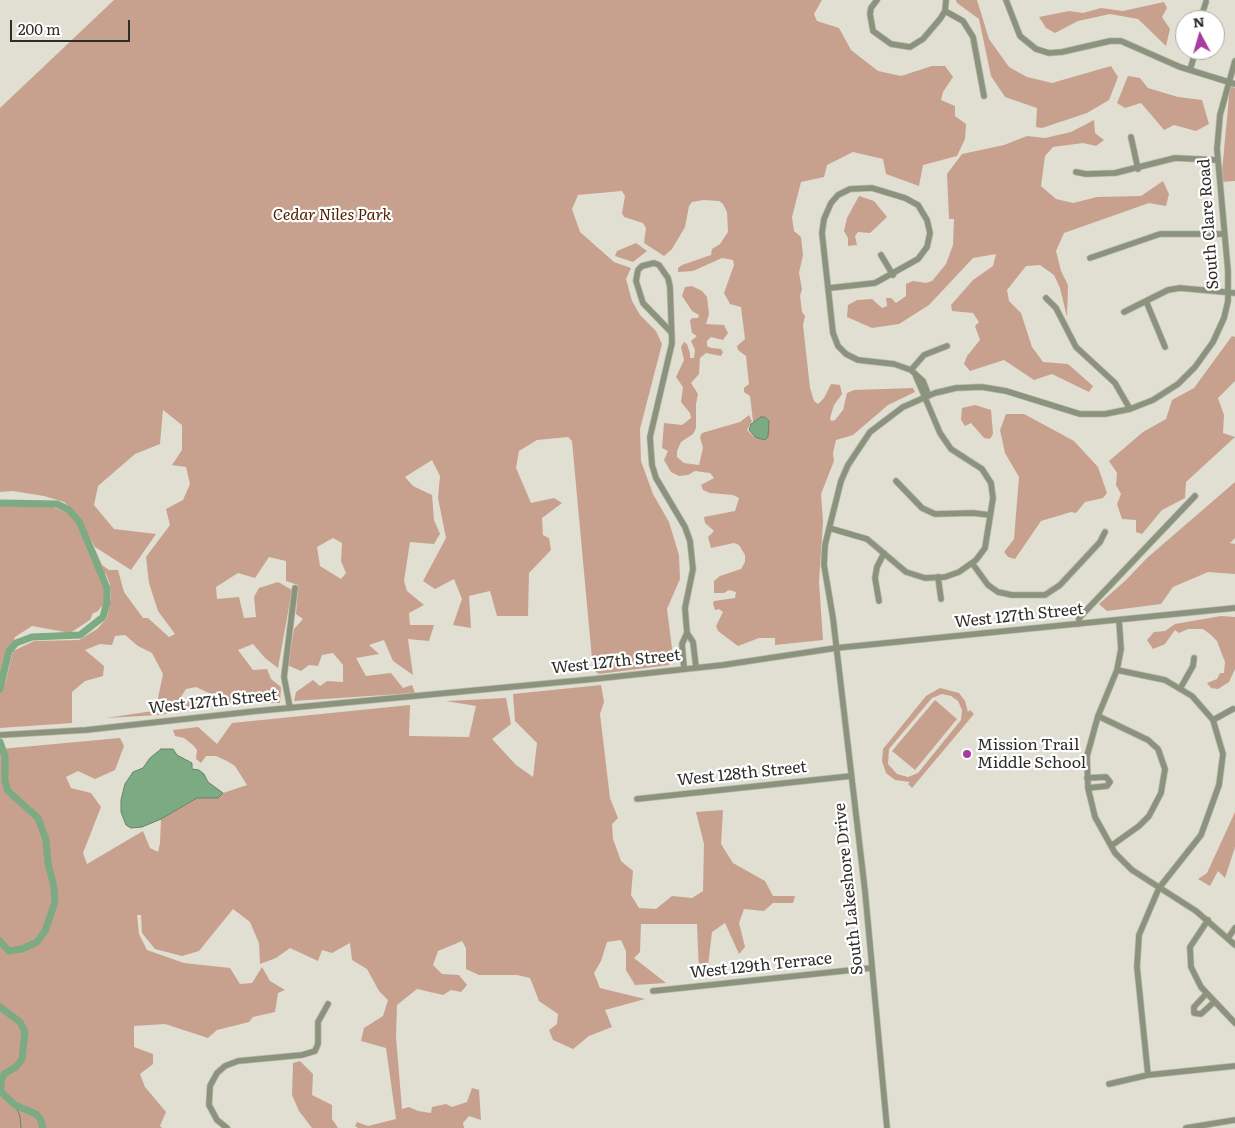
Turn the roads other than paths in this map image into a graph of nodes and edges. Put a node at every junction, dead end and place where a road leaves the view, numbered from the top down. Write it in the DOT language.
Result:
graph roads {
  1 [pos="878,0"];
  2 [pos="946,0"];
  3 [pos="1008,1"];
  4 [pos="1206,2"];
  5 [pos="1203,10"];
  6 [pos="945,11"];
  7 [pos="1193,60"];
  8 [pos="1235,61"];
  9 [pos="1190,70"];
  10 [pos="1232,83"];
  11 [pos="984,96"];
  12 [pos="1130,136"];
  13 [pos="1217,160"];
  14 [pos="1138,169"];
  15 [pos="1076,172"];
  16 [pos="1223,234"];
  17 [pos="881,255"];
  18 [pos="1090,258"];
  19 [pos="893,275"];
  20 [pos="830,288"];
  21 [pos="1232,292"];
  22 [pos="1046,298"];
  23 [pos="1146,301"];
  24 [pos="1124,312"];
  25 [pos="671,332"];
  26 [pos="947,346"];
  27 [pos="1165,347"];
  28 [pos="913,372"];
  29 [pos="926,396"];
  30 [pos="1130,409"];
  31 [pos="896,481"];
  32 [pos="1195,496"];
  33 [pos="990,515"];
  34 [pos="829,528"];
  35 [pos="1105,532"];
  36 [pos="884,553"];
  37 [pos="972,563"];
  38 [pos="938,577"];
  39 [pos="295,588"];
  40 [pos="941,598"];
  41 [pos="879,601"];
  42 [pos="1235,608"];
  43 [pos="1119,620"];
  44 [pos="1079,624"];
  45 [pos="687,633"];
  46 [pos="836,648"];
  47 [pos="1194,658"];
  48 [pos="696,667"];
  49 [pos="684,668"];
  50 [pos="1117,670"];
  51 [pos="1181,687"];
  52 [pos="290,708"];
  53 [pos="1233,709"];
  54 [pos="1098,716"];
  55 [pos="1213,720"];
  56 [pos="0,735"];
  57 [pos="850,776"];
  58 [pos="1087,778"];
  59 [pos="1088,788"];
  60 [pos="637,798"];
  61 [pos="1111,846"];
  62 [pos="1160,888"];
  63 [pos="1208,920"];
  64 [pos="1235,928"];
  65 [pos="1228,938"];
  66 [pos="1235,945"];
  67 [pos="872,968"];
  68 [pos="653,991"];
  69 [pos="1206,994"];
  70 [pos="1214,1002"];
  71 [pos="328,1004"];
  72 [pos="1235,1023"];
  73 [pos="1235,1066"];
  74 [pos="1148,1075"];
  75 [pos="1109,1084"];
  76 [pos="1235,1120"];
  77 [pos="227,1128"];
  78 [pos="887,1128"];
  79 [pos="1186,1128"];
  1 -- 6 [label="street"];
  2 -- 6 [label="street"];
  3 -- 9 [label="street"];
  4 -- 5 [label="street"];
  6 -- 11 [label="street"];
  7 -- 9 [label="street"];
  8 -- 10 [label="street, South Clare Road"];
  9 -- 10 [label="street"];
  10 -- 13 [label="street, South Clare Road"];
  12 -- 14 [label="street"];
  13 -- 14 [label="street"];
  13 -- 16 [label="street, South Clare Road"];
  14 -- 15 [label="street"];
  16 -- 18 [label="street"];
  16 -- 21 [label="street, South Clare Road"];
  17 -- 19 [label="street"];
  19 -- 20 [label="street"];
  19 -- 20 [label="street"];
  20 -- 28 [label="street"];
  21 -- 23 [label="street"];
  21 -- 30 [label="street, South Clare Road"];
  22 -- 30 [label="street"];
  23 -- 24 [label="street"];
  23 -- 27 [label="street"];
  25 -- 25 [label="street"];
  25 -- 45 [label="street"];
  26 -- 28 [label="street"];
  28 -- 29 [label="street"];
  29 -- 30 [label="street, South Clare Road"];
  29 -- 33 [label="street"];
  29 -- 34 [label="street, South Clare Road"];
  31 -- 33 [label="street"];
  32 -- 44 [label="street"];
  33 -- 37 [label="street"];
  34 -- 36 [label="street"];
  34 -- 46 [label="street, South Clare Road"];
  35 -- 37 [label="street"];
  36 -- 38 [label="street"];
  36 -- 41 [label="street"];
  37 -- 38 [label="street"];
  38 -- 40 [label="street"];
  39 -- 52 [label="street"];
  42 -- 43 [label="street, West 127th Street"];
  43 -- 44 [label="street, West 127th Street"];
  43 -- 50 [label="street"];
  44 -- 46 [label="street, West 127th Street"];
  45 -- 48 [label="street"];
  45 -- 49 [label="street"];
  46 -- 48 [label="street, West 127th Street"];
  46 -- 57 [label="street, South Lakeshore Drive"];
  47 -- 51 [label="street"];
  48 -- 49 [label="street, West 127th Street"];
  49 -- 52 [label="street, West 127th Street"];
  50 -- 51 [label="street"];
  50 -- 54 [label="street"];
  51 -- 55 [label="street"];
  52 -- 56 [label="street, West 127th Street"];
  53 -- 55 [label="street"];
  54 -- 58 [label="street"];
  54 -- 61 [label="street"];
  55 -- 62 [label="street"];
  57 -- 60 [label="street, West 128th Street"];
  57 -- 67 [label="street, South Lakeshore Drive"];
  58 -- 59 [label="street"];
  58 -- 59 [label="street"];
  59 -- 61 [label="street"];
  61 -- 62 [label="street"];
  62 -- 63 [label="street"];
  62 -- 74 [label="street"];
  63 -- 65 [label="street"];
  63 -- 69 [label="street"];
  64 -- 65 [label="street"];
  65 -- 66 [label="street"];
  67 -- 68 [label="street, West 129th Terrace"];
  67 -- 78 [label="street, South Lakeshore Drive"];
  69 -- 70 [label="street"];
  69 -- 70 [label="street"];
  70 -- 72 [label="street"];
  71 -- 77 [label="street"];
  73 -- 74 [label="street"];
  74 -- 75 [label="street"];
  76 -- 79 [label="street"];
}
